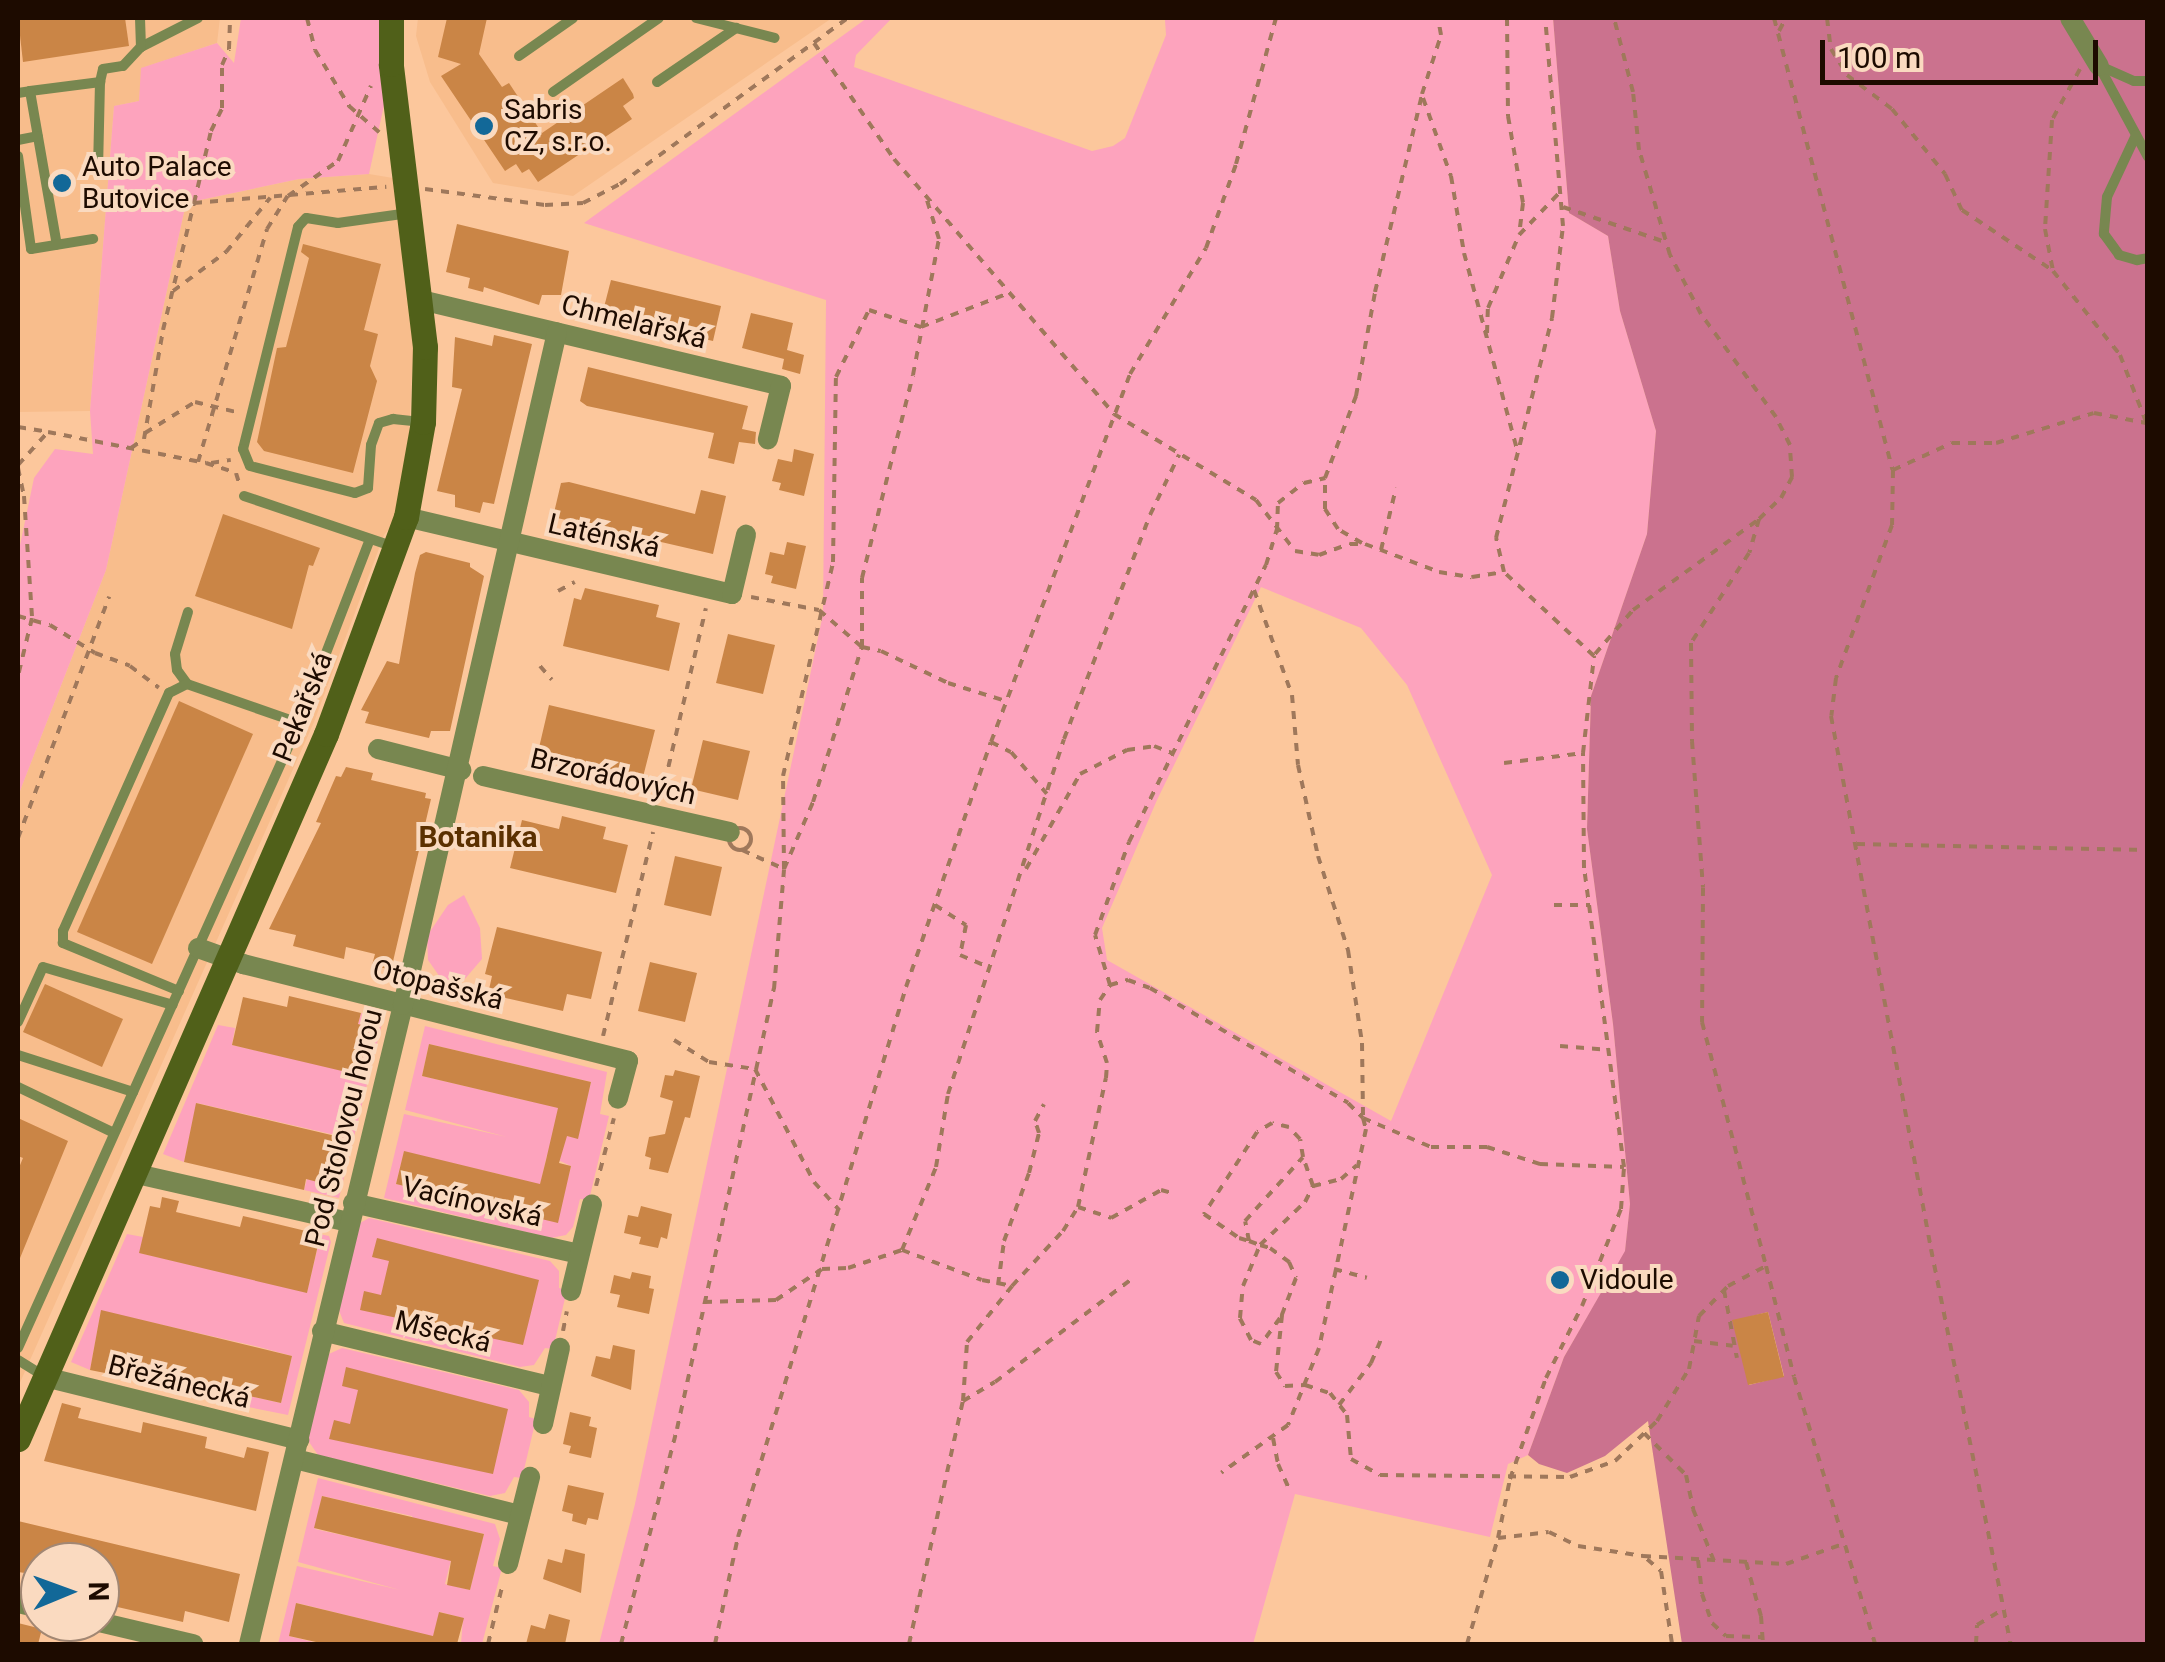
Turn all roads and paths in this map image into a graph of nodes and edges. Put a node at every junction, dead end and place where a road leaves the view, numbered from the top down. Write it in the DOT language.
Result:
graph roads {
  1 [pos="140,18"];
  2 [pos="198,18"];
  3 [pos="230,18"];
  4 [pos="307,18"];
  5 [pos="391,18"];
  6 [pos="573,18"];
  7 [pos="660,18"];
  8 [pos="696,18"];
  9 [pos="848,18"];
  10 [pos="1276,18"];
  11 [pos="1507,18"];
  12 [pos="1545,18"];
  13 [pos="1614,18"];
  14 [pos="1774,18"];
  15 [pos="1786,18"];
  16 [pos="1828,18"];
  17 [pos="2070,18"];
  18 [pos="1441,19"];
  19 [pos="178,22"];
  20 [pos="736,28"];
  21 [pos="1778,34"];
  22 [pos="775,38"];
  23 [pos="814,42"];
  24 [pos="141,47"];
  25 [pos="519,56"];
  26 [pos="2094,59"];
  27 [pos="2148,81"];
  28 [pos="100,82"];
  29 [pos="657,82"];
  30 [pos="30,91"];
  31 [pos="553,92"];
  32 [pos="18,93"];
  33 [pos="1422,94"];
  34 [pos="2136,134"];
  35 [pos="38,136"];
  36 [pos="18,140"];
  37 [pos="401,152"];
  38 [pos="18,156"];
  39 [pos="2148,157"];
  40 [pos="98,169"];
  41 [pos="404,186"];
  42 [pos="1562,189"];
  43 [pos="926,197"];
  44 [pos="270,198"];
  45 [pos="194,203"];
  46 [pos="1563,207"];
  47 [pos="410,213"];
  48 [pos="1519,235"];
  49 [pos="93,239"];
  50 [pos="1666,242"];
  51 [pos="56,245"];
  52 [pos="2148,258"];
  53 [pos="2053,271"];
  54 [pos="172,291"];
  55 [pos="1009,293"];
  56 [pos="421,300"];
  57 [pos="921,327"];
  58 [pos="557,332"];
  59 [pos="1486,338"];
  60 [pos="1114,414"];
  61 [pos="252,415"];
  62 [pos="423,422"];
  63 [pos="2147,425"];
  64 [pos="18,427"];
  65 [pos="48,432"];
  66 [pos="145,433"];
  67 [pos="768,438"];
  68 [pos="132,448"];
  69 [pos="1179,455"];
  70 [pos="1518,455"];
  71 [pos="246,458"];
  72 [pos="206,464"];
  73 [pos="18,466"];
  74 [pos="1892,470"];
  75 [pos="1325,478"];
  76 [pos="1396,488"];
  77 [pos="244,496"];
  78 [pos="406,518"];
  79 [pos="1759,519"];
  80 [pos="1277,530"];
  81 [pos="746,535"];
  82 [pos="370,539"];
  83 [pos="511,542"];
  84 [pos="1365,544"];
  85 [pos="396,548"];
  86 [pos="1380,550"];
  87 [pos="1504,572"];
  88 [pos="574,582"];
  89 [pos="1254,590"];
  90 [pos="558,591"];
  91 [pos="732,594"];
  92 [pos="108,597"];
  93 [pos="819,610"];
  94 [pos="188,612"];
  95 [pos="21,616"];
  96 [pos="32,618"];
  97 [pos="862,647"];
  98 [pos="91,650"];
  99 [pos="1594,656"];
  100 [pos="540,666"];
  101 [pos="18,676"];
  102 [pos="552,680"];
  103 [pos="187,684"];
  104 [pos="169,693"];
  105 [pos="1006,701"];
  106 [pos="299,723"];
  107 [pos="991,742"];
  108 [pos="378,749"];
  109 [pos="1583,753"];
  110 [pos="1172,754"];
  111 [pos="1504,764"];
  112 [pos="458,769"];
  113 [pos="484,776"];
  114 [pos="1047,794"];
  115 [pos="18,838"];
  116 [pos="736,841"];
  117 [pos="1855,844"];
  118 [pos="2148,850"];
  119 [pos="784,869"];
  120 [pos="1020,880"];
  121 [pos="1590,904"];
  122 [pos="935,905"];
  123 [pos="1554,905"];
  124 [pos="198,948"];
  125 [pos="229,960"];
  126 [pos="991,969"];
  127 [pos="1110,985"];
  128 [pos="179,991"];
  129 [pos="403,1004"];
  130 [pos="173,1005"];
  131 [pos="18,1022"];
  132 [pos="674,1040"];
  133 [pos="1560,1046"];
  134 [pos="1610,1050"];
  135 [pos="18,1055"];
  136 [pos="755,1069"];
  137 [pos="18,1087"];
  138 [pos="133,1092"];
  139 [pos="618,1099"];
  140 [pos="1044,1104"];
  141 [pos="1362,1118"];
  142 [pos="114,1133"];
  143 [pos="1303,1157"];
  144 [pos="1357,1166"];
  145 [pos="1624,1167"];
  146 [pos="136,1174"];
  147 [pos="1313,1186"];
  148 [pos="1172,1193"];
  149 [pos="592,1204"];
  150 [pos="1078,1208"];
  151 [pos="839,1210"];
  152 [pos="351,1213"];
  153 [pos="1248,1241"];
  154 [pos="1260,1245"];
  155 [pos="902,1250"];
  156 [pos="579,1254"];
  157 [pos="1766,1266"];
  158 [pos="822,1269"];
  159 [pos="1334,1269"];
  160 [pos="1133,1278"];
  161 [pos="1366,1278"];
  162 [pos="998,1285"];
  163 [pos="1012,1286"];
  164 [pos="1724,1290"];
  165 [pos="570,1291"];
  166 [pos="702,1302"];
  167 [pos="1282,1315"];
  168 [pos="322,1331"];
  169 [pos="1381,1340"];
  170 [pos="1694,1341"];
  171 [pos="1734,1346"];
  172 [pos="18,1348"];
  173 [pos="560,1348"];
  174 [pos="1737,1358"];
  175 [pos="18,1360"];
  176 [pos="45,1377"];
  177 [pos="1305,1385"];
  178 [pos="550,1386"];
  179 [pos="963,1400"];
  180 [pos="1339,1405"];
  181 [pos="543,1424"];
  182 [pos="1644,1433"];
  183 [pos="1273,1438"];
  184 [pos="18,1439"];
  185 [pos="297,1450"];
  186 [pos="1221,1473"];
  187 [pos="530,1477"];
  188 [pos="1510,1478"];
  189 [pos="1290,1489"];
  190 [pos="520,1516"];
  191 [pos="1498,1538"];
  192 [pos="1843,1544"];
  193 [pos="1642,1556"];
  194 [pos="1698,1560"];
  195 [pos="1714,1560"];
  196 [pos="1746,1562"];
  197 [pos="508,1564"];
  198 [pos="2002,1610"];
  199 [pos="120,1627"];
  200 [pos="1763,1636"];
  201 [pos="193,1644"];
  202 [pos="249,1644"];
  203 [pos="488,1644"];
  204 [pos="621,1644"];
  205 [pos="715,1644"];
  206 [pos="909,1644"];
  207 [pos="1467,1644"];
  208 [pos="1672,1644"];
  209 [pos="1763,1644"];
  210 [pos="1876,1644"];
  211 [pos="1976,1644"];
  212 [pos="2011,1644"];
  1 -- 24 [label="lane"];
  2 -- 19 [label="lane"];
  3 -- 45 [label="path"];
  4 -- 37 [label="path"];
  5 -- 37 [label="street, Pekařská"];
  6 -- 25 [label="lane"];
  7 -- 31 [label="lane"];
  8 -- 20 [label="lane"];
  9 -- 23 [label="path"];
  10 -- 60 [label="path"];
  11 -- 48 [label="path"];
  12 -- 42 [label="path"];
  13 -- 50 [label="path"];
  14 -- 21 [label="path"];
  15 -- 21 [label="path"];
  16 -- 53 [label="path"];
  17 -- 26 [label="street"];
  18 -- 33 [label="path"];
  19 -- 24 [label="lane"];
  20 -- 22 [label="lane"];
  20 -- 29 [label="lane"];
  21 -- 74 [label="path"];
  23 -- 41 [label="path"];
  23 -- 43 [label="path"];
  24 -- 28 [label="lane"];
  26 -- 27 [label="lane"];
  26 -- 34 [label="lane"];
  26 -- 53 [label="path"];
  28 -- 30 [label="lane"];
  28 -- 40 [label="lane"];
  30 -- 32 [label="lane"];
  30 -- 35 [label="lane"];
  33 -- 59 [label="path"];
  33 -- 75 [label="path"];
  34 -- 39 [label="lane"];
  34 -- 52 [label="lane"];
  35 -- 36 [label="lane"];
  35 -- 51 [label="lane"];
  37 -- 41 [label="street, Pekařská"];
  38 -- 51 [label="lane"];
  41 -- 44 [label="path"];
  41 -- 47 [label="street, Pekařská"];
  42 -- 46 [label="path"];
  42 -- 48 [label="path"];
  43 -- 55 [label="path"];
  43 -- 57 [label="path"];
  44 -- 45 [label="path"];
  44 -- 54 [label="path"];
  45 -- 54 [label="path"];
  46 -- 50 [label="path"];
  46 -- 70 [label="path"];
  47 -- 56 [label="street, Pekařská"];
  47 -- 61 [label="lane"];
  48 -- 59 [label="path"];
  49 -- 51 [label="lane"];
  50 -- 79 [label="path"];
  53 -- 63 [label="path"];
  54 -- 66 [label="path"];
  55 -- 57 [label="path"];
  55 -- 60 [label="path"];
  56 -- 58 [label="street, Chmelařská"];
  56 -- 62 [label="street, Pekařská"];
  57 -- 93 [label="path"];
  57 -- 97 [label="path"];
  58 -- 67 [label="street, Chmelařská"];
  58 -- 83 [label="street, Pod Stolovou horou"];
  59 -- 70 [label="path"];
  60 -- 69 [label="path"];
  60 -- 105 [label="path"];
  61 -- 66 [label="path"];
  61 -- 71 [label="lane"];
  62 -- 71 [label="lane"];
  62 -- 78 [label="street, Pekařská"];
  63 -- 74 [label="path"];
  64 -- 65 [label="path"];
  65 -- 68 [label="path"];
  65 -- 73 [label="path"];
  66 -- 68 [label="path"];
  68 -- 72 [label="path"];
  69 -- 80 [label="path"];
  69 -- 114 [label="path"];
  70 -- 87 [label="path"];
  71 -- 72 [label="path"];
  72 -- 77 [label="path"];
  73 -- 96 [label="path"];
  74 -- 117 [label="path"];
  75 -- 80 [label="path"];
  75 -- 84 [label="path"];
  76 -- 86 [label="path"];
  77 -- 82 [label="lane"];
  78 -- 83 [label="street, Laténská"];
  78 -- 85 [label="street, Pekařská"];
  79 -- 99 [label="path"];
  79 -- 157 [label="path"];
  80 -- 84 [label="path"];
  80 -- 89 [label="path"];
  81 -- 91 [label="street"];
  82 -- 85 [label="lane"];
  82 -- 106 [label="lane, Pekařská"];
  83 -- 91 [label="street, Laténská"];
  83 -- 112 [label="street, Pod Stolovou horou"];
  84 -- 86 [label="path"];
  85 -- 125 [label="street, Pekařská"];
  86 -- 87 [label="path"];
  87 -- 99 [label="path"];
  88 -- 90 [label="path"];
  89 -- 110 [label="path"];
  89 -- 141 [label="path"];
  91 -- 93 [label="path"];
  92 -- 98 [label="path"];
  93 -- 97 [label="path"];
  93 -- 119 [label="path"];
  94 -- 103 [label="lane"];
  95 -- 96 [label="path"];
  96 -- 98 [label="path"];
  96 -- 101 [label="path"];
  97 -- 105 [label="path"];
  97 -- 119 [label="path"];
  98 -- 104 [label="path"];
  98 -- 115 [label="path"];
  99 -- 109 [label="path"];
  100 -- 102 [label="path"];
  103 -- 104 [label="lane"];
  103 -- 106 [label="lane"];
  104 -- 128 [label="lane"];
  105 -- 107 [label="path"];
  106 -- 124 [label="lane, Pekařská"];
  107 -- 114 [label="path"];
  107 -- 122 [label="path"];
  108 -- 112 [label="street"];
  109 -- 111 [label="path"];
  109 -- 121 [label="path"];
  110 -- 120 [label="path"];
  110 -- 127 [label="path"];
  112 -- 129 [label="street, Pod Stolovou horou"];
  113 -- 116 [label="street, Brzorádových"];
  114 -- 120 [label="path"];
  116 -- 119 [label="path"];
  117 -- 118 [label="path"];
  117 -- 198 [label="path"];
  119 -- 136 [label="path"];
  120 -- 126 [label="path"];
  121 -- 123 [label="path"];
  121 -- 134 [label="path"];
  122 -- 126 [label="path"];
  122 -- 151 [label="path"];
  124 -- 125 [label="street, Otopašská"];
  124 -- 128 [label="lane, Pekařská"];
  125 -- 129 [label="street, Otopašská"];
  125 -- 146 [label="street, Pekařská"];
  126 -- 155 [label="path"];
  127 -- 141 [label="path"];
  127 -- 150 [label="path"];
  128 -- 130 [label="lane, Pekařská"];
  129 -- 139 [label="street, Otopašská"];
  129 -- 152 [label="street, Pod Stolovou horou"];
  130 -- 131 [label="lane"];
  130 -- 138 [label="lane, Pekařská"];
  132 -- 136 [label="path"];
  133 -- 134 [label="path"];
  134 -- 145 [label="path"];
  135 -- 138 [label="lane"];
  136 -- 151 [label="path"];
  136 -- 166 [label="path"];
  137 -- 142 [label="lane"];
  138 -- 142 [label="lane, Pekařská"];
  139 -- 149 [label="path"];
  140 -- 162 [label="path"];
  141 -- 144 [label="path"];
  141 -- 145 [label="path"];
  142 -- 172 [label="lane, Pekařská"];
  143 -- 147 [label="path"];
  143 -- 153 [label="path"];
  143 -- 153 [label="path"];
  144 -- 147 [label="path"];
  144 -- 159 [label="path"];
  145 -- 188 [label="path"];
  146 -- 152 [label="street, Vacínovská"];
  146 -- 176 [label="street, Pekařská"];
  147 -- 154 [label="path"];
  148 -- 150 [label="path"];
  149 -- 156 [label="street"];
  150 -- 163 [label="path"];
  151 -- 158 [label="path"];
  152 -- 156 [label="street, Vacínovská"];
  152 -- 168 [label="street, Pod Stolovou horou"];
  153 -- 154 [label="path"];
  154 -- 167 [label="path"];
  154 -- 167 [label="path"];
  155 -- 158 [label="path"];
  155 -- 162 [label="path"];
  156 -- 165 [label="street"];
  157 -- 164 [label="path"];
  157 -- 192 [label="path"];
  158 -- 166 [label="path"];
  158 -- 205 [label="path"];
  159 -- 161 [label="path"];
  159 -- 177 [label="path"];
  160 -- 179 [label="path"];
  162 -- 163 [label="path"];
  163 -- 179 [label="path"];
  164 -- 170 [label="path"];
  164 -- 171 [label="path"];
  165 -- 173 [label="path"];
  166 -- 204 [label="path"];
  167 -- 177 [label="path"];
  168 -- 178 [label="street, Mšecká"];
  168 -- 185 [label="street, Pod Stolovou horou"];
  169 -- 180 [label="path"];
  170 -- 171 [label="path"];
  170 -- 182 [label="path"];
  171 -- 174 [label="path"];
  173 -- 178 [label="street"];
  175 -- 176 [label="lane"];
  176 -- 184 [label="street, Pekařská"];
  176 -- 185 [label="street, Břežánecká"];
  177 -- 180 [label="path"];
  177 -- 183 [label="path"];
  178 -- 181 [label="street"];
  179 -- 206 [label="path"];
  180 -- 188 [label="path"];
  182 -- 188 [label="path"];
  182 -- 195 [label="path"];
  183 -- 186 [label="path"];
  183 -- 189 [label="path"];
  185 -- 190 [label="street, Břežánecká"];
  185 -- 202 [label="street, Pod Stolovou horou"];
  187 -- 190 [label="street"];
  188 -- 191 [label="path"];
  190 -- 197 [label="street"];
  191 -- 193 [label="path"];
  191 -- 207 [label="path"];
  192 -- 196 [label="path"];
  192 -- 210 [label="path"];
  193 -- 194 [label="path"];
  193 -- 208 [label="path"];
  194 -- 195 [label="path"];
  194 -- 200 [label="path"];
  195 -- 196 [label="path"];
  196 -- 200 [label="path"];
  197 -- 203 [label="path"];
  198 -- 211 [label="path"];
  198 -- 212 [label="path"];
  199 -- 201 [label="street"];
  200 -- 209 [label="path"];
}
